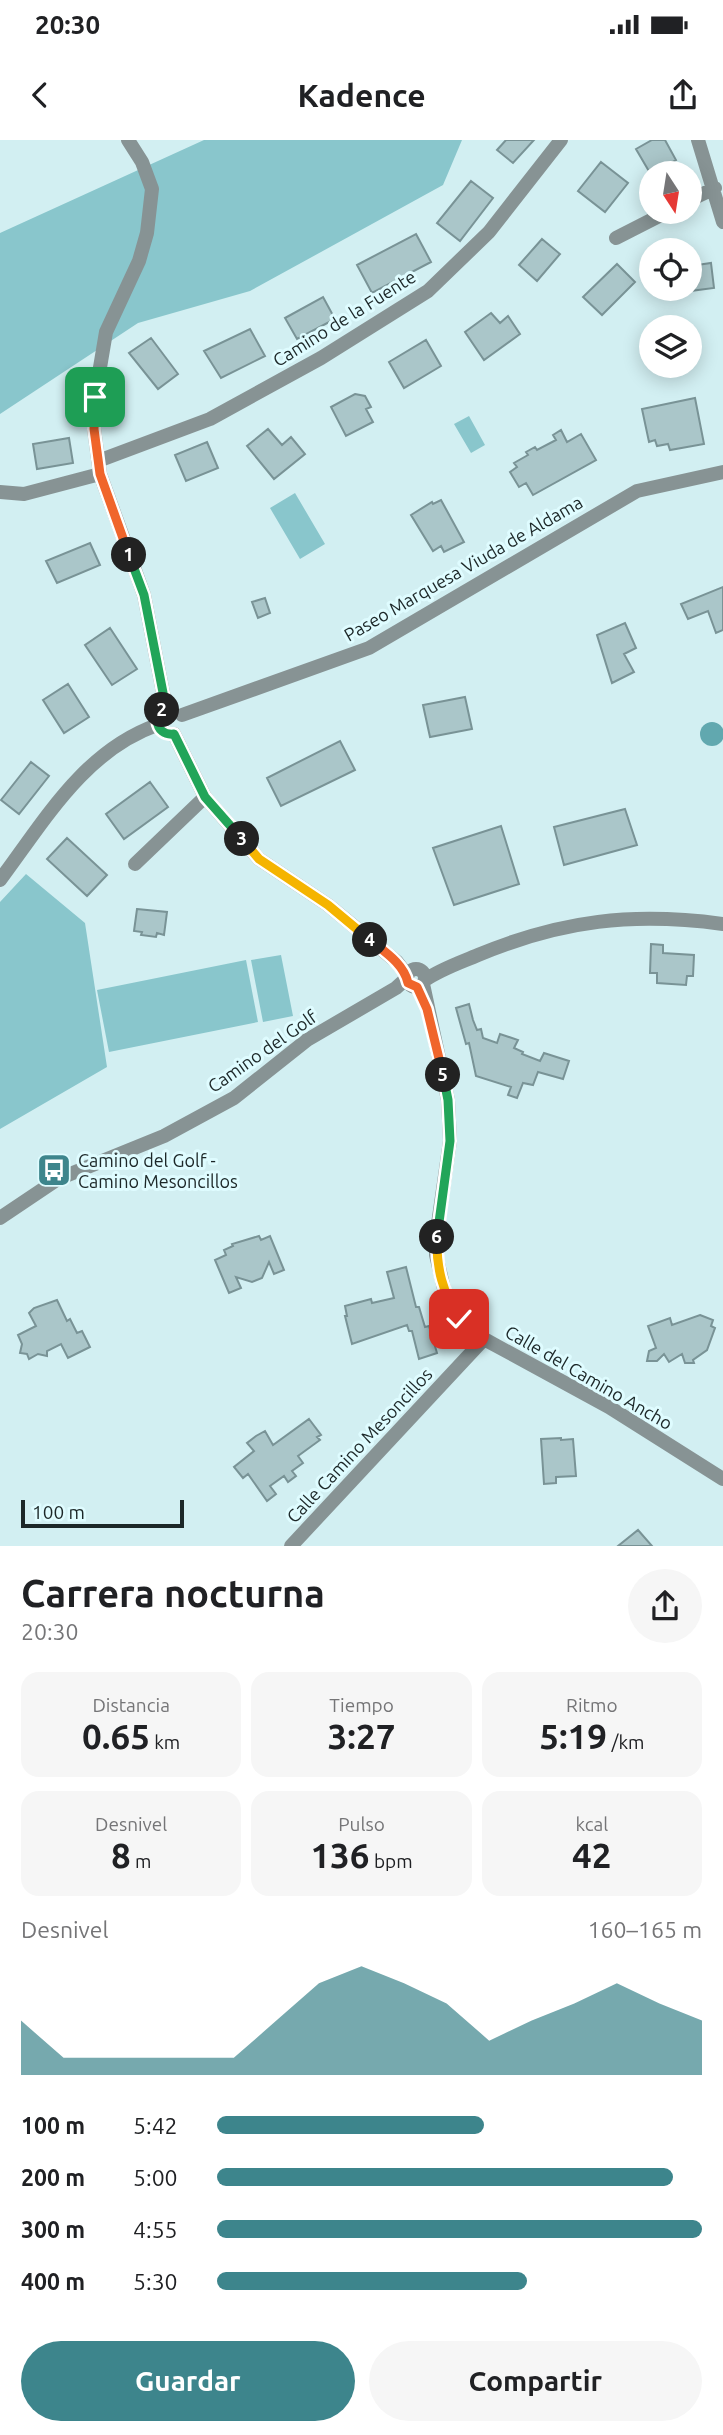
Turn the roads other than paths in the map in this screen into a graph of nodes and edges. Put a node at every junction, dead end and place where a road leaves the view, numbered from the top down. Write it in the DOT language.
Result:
graph roads {
  1 [pos="128,140"];
  2 [pos="561,140"];
  3 [pos="698,140"];
  4 [pos="715,188"];
  5 [pos="702,194"];
  6 [pos="723,222"];
  7 [pos="643,224"];
  8 [pos="616,238"];
  9 [pos="99,468"];
  10 [pos="723,472"];
  11 [pos="0,492"];
  12 [pos="166,708"];
  13 [pos="182,715"];
  14 [pos="158,724"];
  15 [pos="174,734"];
  16 [pos="205,797"];
  17 [pos="135,864"];
  18 [pos="0,880"];
  19 [pos="723,924"];
  20 [pos="416,979"];
  21 [pos="0,1218"];
  22 [pos="484,1339"];
  23 [pos="723,1479"];
  24 [pos="291,1546"];
  1 -- 9 [label="street"];
  2 -- 9 [label="street, Camino de la Fuente"];
  3 -- 4 [label="street"];
  4 -- 5 [label="street"];
  4 -- 6 [label="street"];
  7 -- 8 [label="street"];
  9 -- 11 [label="street, Camino de la Fuente"];
  9 -- 12 [label="street"];
  10 -- 13 [label="street, Paseo Marquesa Viuda de Aldama"];
  12 -- 13 [label="street"];
  12 -- 14 [label="street"];
  13 -- 15 [label="street"];
  14 -- 15 [label="street"];
  14 -- 18 [label="street"];
  15 -- 16 [label="street"];
  16 -- 17 [label="street"];
  16 -- 20 [label="street"];
  19 -- 20 [label="street, Camino del Golf"];
  20 -- 21 [label="street, Camino del Golf"];
  20 -- 22 [label="street, Calle del Camino Ancho"];
  22 -- 23 [label="street, Calle del Camino Ancho"];
  22 -- 24 [label="street, Calle Camino Mesoncillos"];
}
